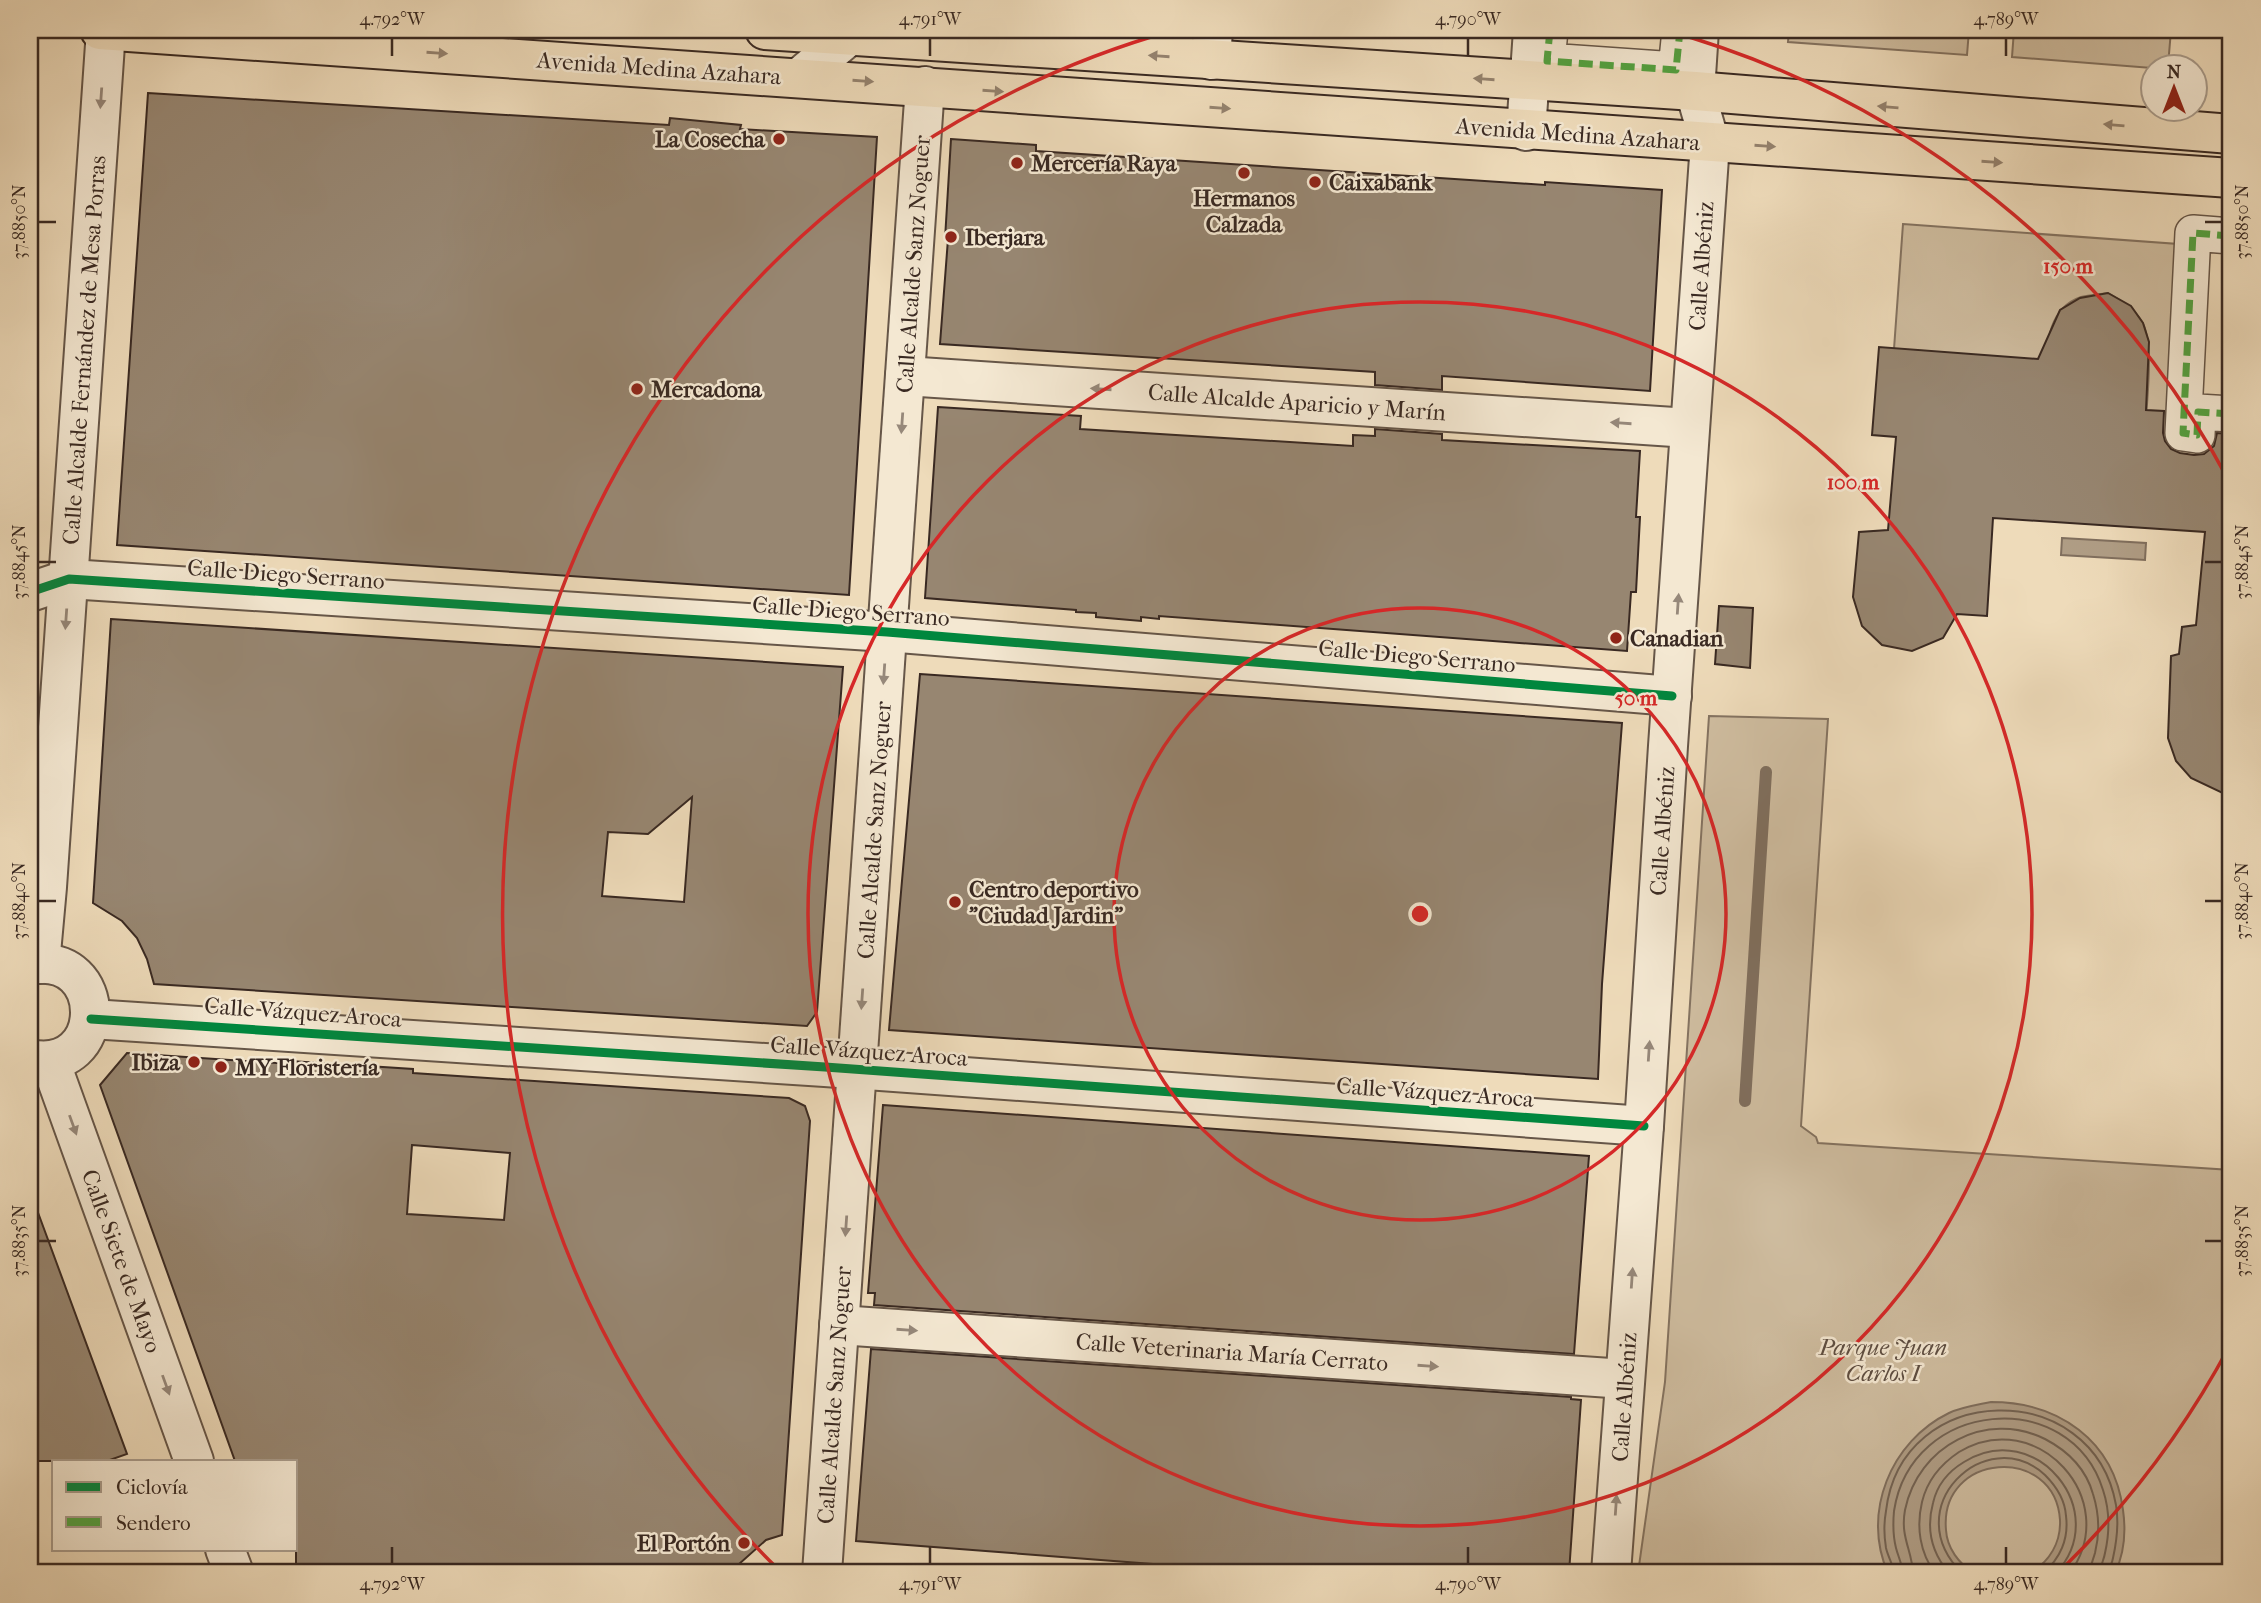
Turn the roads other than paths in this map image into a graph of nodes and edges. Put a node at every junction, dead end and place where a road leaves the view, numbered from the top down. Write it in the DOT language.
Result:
graph roads {
  1 [pos="100,30"];
  2 [pos="106,30"];
  3 [pos="765,30"];
  4 [pos="1533,30"];
  5 [pos="1549,30"];
  6 [pos="1680,30"];
  7 [pos="1699,30"];
  8 [pos="850,32"];
  9 [pos="928,40"];
  10 [pos="1212,45"];
  11 [pos="800,77"];
  12 [pos="1528,82"];
  13 [pos="925,86"];
  14 [pos="1695,91"];
  15 [pos="1526,131"];
  16 [pos="2231,134"];
  17 [pos="1710,143"];
  18 [pos="2231,178"];
  19 [pos="2231,236"];
  20 [pos="905,376"];
  21 [pos="2231,414"];
  22 [pos="1689,428"];
  23 [pos="69,579"];
  24 [pos="30,592"];
  25 [pos="887,632"];
  26 [pos="1672,696"];
  27 [pos="35,965"];
  28 [pos="91,1018"];
  29 [pos="40,1060"];
  30 [pos="857,1069"];
  31 [pos="1644,1126"];
  32 [pos="839,1325"];
  33 [pos="1625,1379"];
  34 [pos="194,1460"];
  35 [pos="225,1550"];
  36 [pos="234,1573"];
  37 [pos="822,1573"];
  38 [pos="1611,1573"];
  1 -- 2 [label="main road, Avenida Medina Azahara"];
  2 -- 11 [label="main road, Avenida Medina Azahara, one-way"];
  2 -- 23 [label="street, Calle Alcalde Fernández de Mesa Porras, one-way"];
  3 -- 8 [label="main road, Avenida Medina Azahara"];
  4 -- 12 [label="street"];
  5 -- 6 [label="street"];
  7 -- 14 [label="street, Calle Albéniz"];
  8 -- 9 [label="main road, Avenida Medina Azahara"];
  8 -- 11 [label="street"];
  10 -- 9 [label="main road, Avenida Medina Azahara, one-way"];
  9 -- 13 [label="street"];
  12 -- 10 [label="main road, Avenida Medina Azahara, one-way"];
  11 -- 13 [label="main road, Avenida Medina Azahara, one-way"];
  12 -- 14 [label="main road, Avenida Medina Azahara"];
  12 -- 15 [label="street"];
  13 -- 15 [label="main road, Avenida Medina Azahara, one-way"];
  13 -- 20 [label="street, Calle Alcalde Sanz Noguer"];
  16 -- 14 [label="main road, Avenida Medina Azahara, one-way"];
  14 -- 17 [label="street, Calle Albéniz"];
  15 -- 17 [label="main road, Avenida Medina Azahara"];
  17 -- 18 [label="main road, Avenida Medina Azahara, one-way"];
  17 -- 22 [label="street, Calle Albéniz"];
  19 -- 21 [label="street"];
  22 -- 20 [label="street, Calle Alcalde Aparicio y Marín, one-way"];
  20 -- 25 [label="street, Calle Alcalde Sanz Noguer, one-way"];
  26 -- 22 [label="street, Calle Albéniz, one-way"];
  23 -- 24 [label="street, Calle Diego Serrano"];
  23 -- 25 [label="street, Calle Diego Serrano"];
  23 -- 27 [label="street, Calle Alcalde Fernández de Mesa Porras, one-way"];
  25 -- 26 [label="street, Calle Diego Serrano"];
  25 -- 30 [label="street, Calle Alcalde Sanz Noguer, one-way"];
  31 -- 26 [label="street, Calle Albéniz, one-way"];
  27 -- 28 [label="street"];
  28 -- 29 [label="street"];
  28 -- 30 [label="street, Calle Vázquez Aroca"];
  29 -- 34 [label="street, Calle Siete de Mayo, one-way"];
  30 -- 31 [label="street, Calle Vázquez Aroca"];
  30 -- 32 [label="street, Calle Alcalde Sanz Noguer, one-way"];
  33 -- 31 [label="street, Calle Albéniz, one-way"];
  32 -- 33 [label="street, Calle Veterinaria María Cerrato, one-way"];
  32 -- 37 [label="street, Calle Alcalde Sanz Noguer"];
  38 -- 33 [label="street, Calle Albéniz, one-way"];
  35 -- 36 [label="street"];
}
